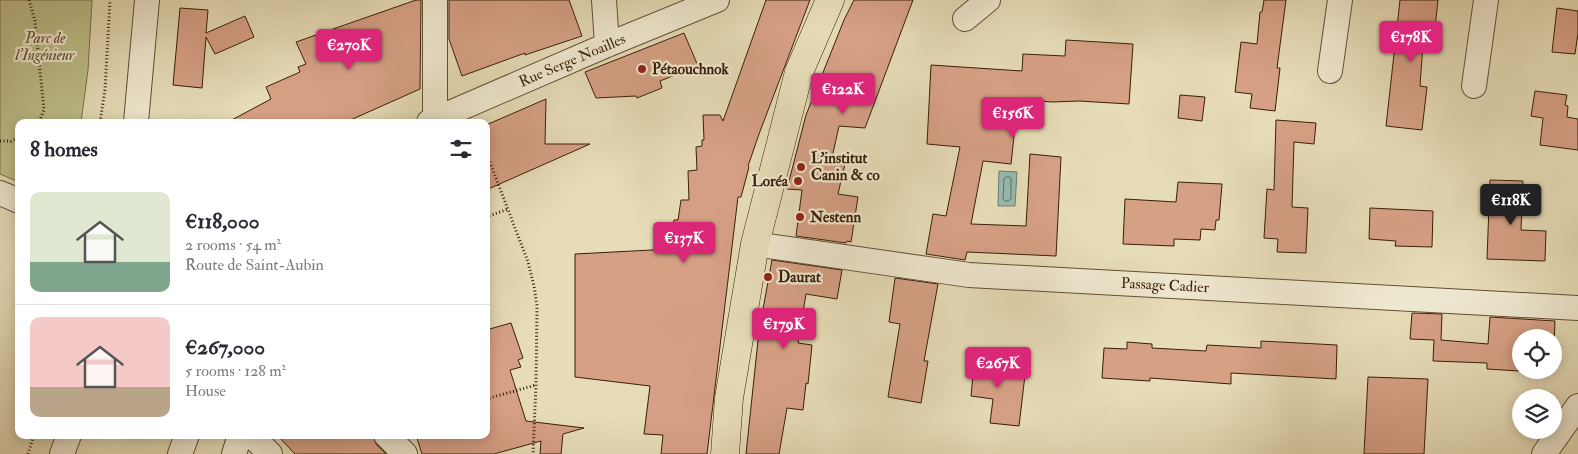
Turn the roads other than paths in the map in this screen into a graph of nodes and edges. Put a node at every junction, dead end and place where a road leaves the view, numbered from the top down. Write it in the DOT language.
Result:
graph roads {
  1 [pos="147,0"];
  2 [pos="435,0"];
  3 [pos="604,0"];
  4 [pos="717,0"];
  5 [pos="830,0"];
  6 [pos="988,0"];
  7 [pos="1340,0"];
  8 [pos="1486,0"];
  9 [pos="965,19"];
  10 [pos="607,45"];
  11 [pos="1330,71"];
  12 [pos="1474,86"];
  13 [pos="136,119"];
  14 [pos="432,119"];
  15 [pos="437,119"];
  16 [pos="755,244"];
  17 [pos="1578,308"];
  18 [pos="1578,406"];
  19 [pos="68,439"];
  20 [pos="186,439"];
  21 [pos="239,439"];
  22 [pos="255,439"];
  23 [pos="390,439"];
  24 [pos="62,454"];
  25 [pos="180,454"];
  26 [pos="234,454"];
  27 [pos="270,454"];
  28 [pos="405,454"];
  29 [pos="725,454"];
  30 [pos="1544,454"];
  1 -- 13 [label="street"];
  2 -- 14 [label="street"];
  3 -- 10 [label="street"];
  4 -- 10 [label="street, Rue Serge Noailles"];
  5 -- 16 [label="main road"];
  6 -- 9 [label="street"];
  7 -- 11 [label="street"];
  8 -- 12 [label="street"];
  10 -- 15 [label="street, Rue Serge Noailles"];
  16 -- 17 [label="street, Passage Cadier"];
  16 -- 29 [label="main road"];
  18 -- 30 [label="street"];
  19 -- 24 [label="street"];
  20 -- 25 [label="street"];
  21 -- 26 [label="street"];
  22 -- 27 [label="street"];
  23 -- 28 [label="street"];
}
